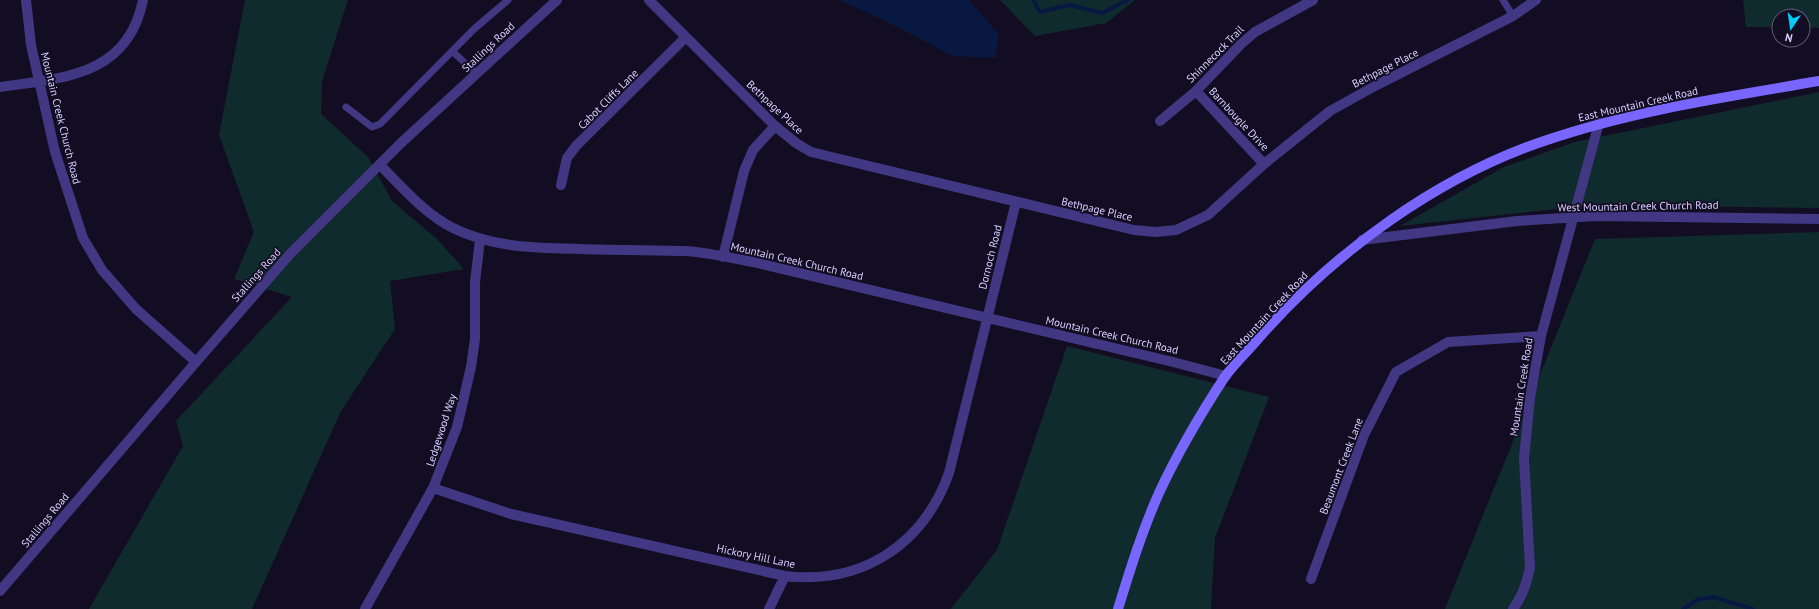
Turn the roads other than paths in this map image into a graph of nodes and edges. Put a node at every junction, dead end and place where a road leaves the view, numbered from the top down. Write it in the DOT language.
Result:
graph roads {
  1 [pos="26,0"];
  2 [pos="143,0"];
  3 [pos="508,0"];
  4 [pos="557,0"];
  5 [pos="649,0"];
  6 [pos="1313,0"];
  7 [pos="1503,0"];
  8 [pos="1536,0"];
  9 [pos="1513,16"];
  10 [pos="686,37"];
  11 [pos="452,51"];
  12 [pos="477,74"];
  13 [pos="1819,81"];
  14 [pos="39,82"];
  15 [pos="0,87"];
  16 [pos="1196,91"];
  17 [pos="346,107"];
  18 [pos="1160,121"];
  19 [pos="1599,124"];
  20 [pos="775,126"];
  21 [pos="1264,164"];
  22 [pos="380,165"];
  23 [pos="561,185"];
  24 [pos="1016,202"];
  25 [pos="1573,218"];
  26 [pos="1819,219"];
  27 [pos="480,240"];
  28 [pos="1362,240"];
  29 [pos="723,257"];
  30 [pos="988,318"];
  31 [pos="1541,336"];
  32 [pos="196,362"];
  33 [pos="1226,376"];
  34 [pos="433,488"];
  35 [pos="784,576"];
  36 [pos="1311,579"];
  37 [pos="0,591"];
  38 [pos="365,609"];
  39 [pos="769,609"];
  40 [pos="1118,609"];
  41 [pos="1513,609"];
  1 -- 14 [label="street, Mountain Creek Church Road"];
  2 -- 14 [label="street"];
  3 -- 11 [label="lane"];
  4 -- 12 [label="street, Stallings Road"];
  5 -- 10 [label="street, Bethpage Place"];
  6 -- 16 [label="street, Shinnecock Trail"];
  7 -- 9 [label="lane"];
  8 -- 9 [label="street, Bethpage Place"];
  9 -- 21 [label="street, Bethpage Place"];
  10 -- 20 [label="street, Bethpage Place"];
  10 -- 23 [label="street, Cabot Cliffs Lane"];
  11 -- 12 [label="lane"];
  11 -- 17 [label="lane"];
  12 -- 22 [label="street, Stallings Road"];
  13 -- 19 [label="main road, East Mountain Creek Road"];
  14 -- 15 [label="street"];
  14 -- 32 [label="street, Mountain Creek Church Road"];
  16 -- 18 [label="street, Shinnecock Trail"];
  16 -- 21 [label="street, Barnbougle Drive"];
  19 -- 25 [label="street, Mountain Creek Road"];
  19 -- 28 [label="main road, East Mountain Creek Road"];
  20 -- 24 [label="street, Bethpage Place"];
  20 -- 29 [label="street"];
  21 -- 24 [label="street, Bethpage Place"];
  22 -- 27 [label="street, Mountain Creek Church Road"];
  22 -- 32 [label="street, Stallings Road"];
  24 -- 30 [label="street, Dornoch Road"];
  25 -- 26 [label="street, West Mountain Creek Church Road"];
  25 -- 28 [label="street, West Mountain Creek Church Road"];
  25 -- 31 [label="street, Mountain Creek Road"];
  27 -- 29 [label="street, Mountain Creek Church Road"];
  27 -- 34 [label="street, Ledgewood Way"];
  28 -- 33 [label="main road, East Mountain Creek Road"];
  29 -- 30 [label="street, Mountain Creek Church Road"];
  30 -- 33 [label="street, Mountain Creek Church Road"];
  30 -- 35 [label="street, Hickory Hill Lane"];
  31 -- 36 [label="street, Beaumont Creek Lane"];
  31 -- 41 [label="street, Mountain Creek Road"];
  32 -- 37 [label="street, Stallings Road"];
  33 -- 40 [label="main road, East Mountain Creek Road"];
  34 -- 35 [label="street, Hickory Hill Lane"];
  34 -- 38 [label="street, Ledgewood Way"];
  35 -- 39 [label="street"];
}
